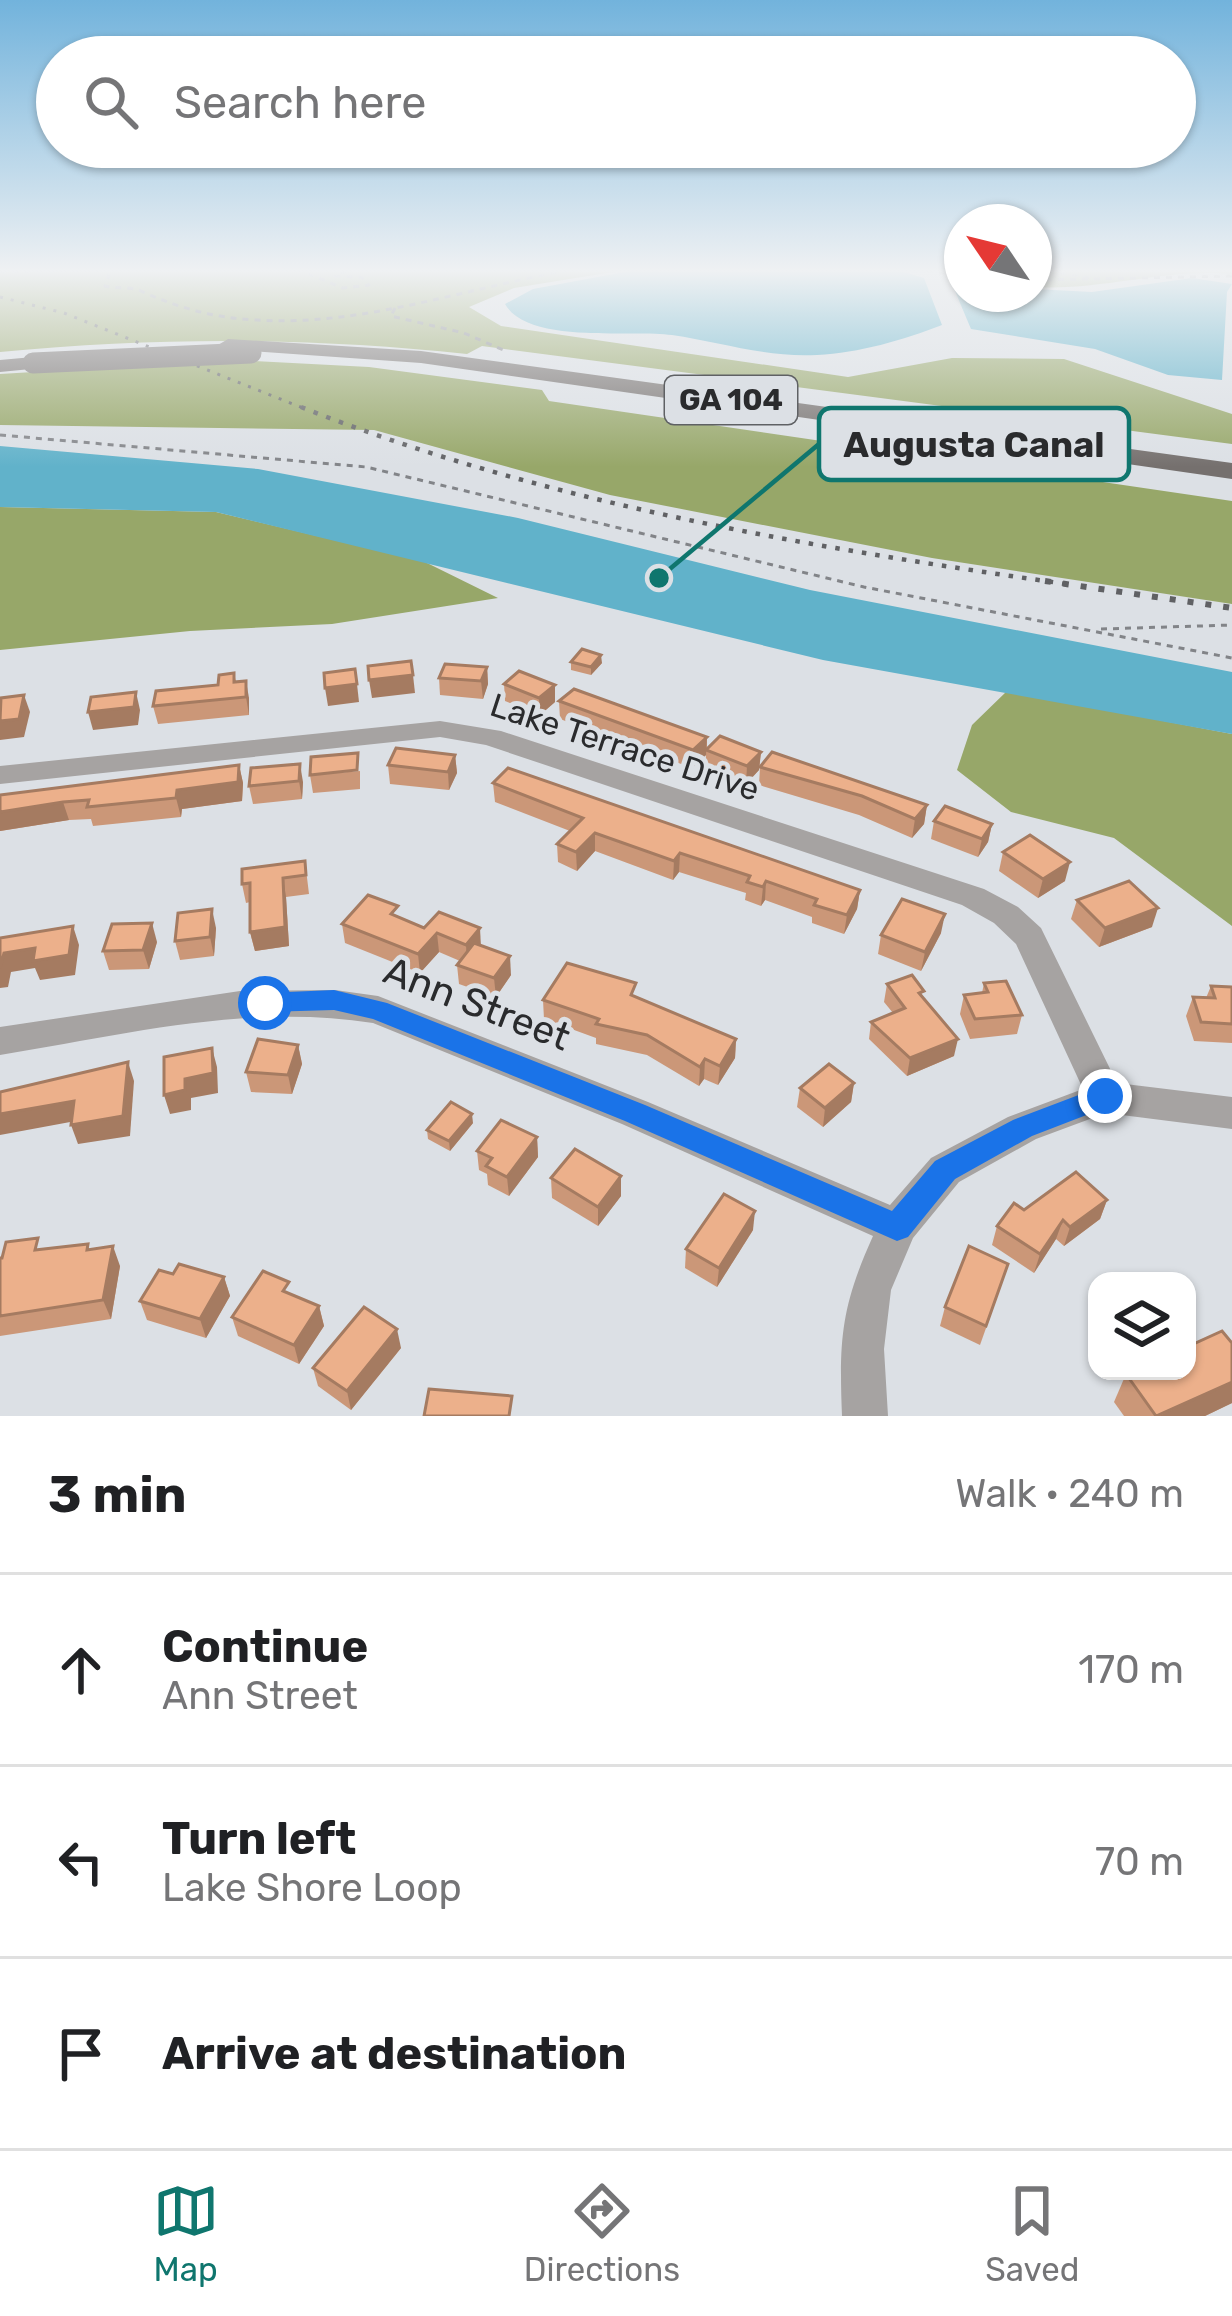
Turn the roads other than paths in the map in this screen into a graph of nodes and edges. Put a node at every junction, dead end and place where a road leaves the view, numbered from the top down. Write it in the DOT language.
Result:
graph roads {
  1 [pos="240,349"];
  2 [pos="12,361"];
  3 [pos="1232,471"];
  4 [pos="1232,481"];
  5 [pos="0,775"];
  6 [pos="0,1042"];
  7 [pos="1105,1096"];
  8 [pos="1232,1113"];
  9 [pos="897,1227"];
  10 [pos="865,1416"];
  1 -- 2 [label="main road, GA 104, bridge"];
  1 -- 3 [label="main road, GA 104"];
  1 -- 4 [label="main road, GA 104"];
  5 -- 7 [label="street, Lake Terrace Drive"];
  6 -- 9 [label="street, Ann Street"];
  7 -- 8 [label="street"];
  7 -- 9 [label="street"];
  9 -- 10 [label="street"];
}
